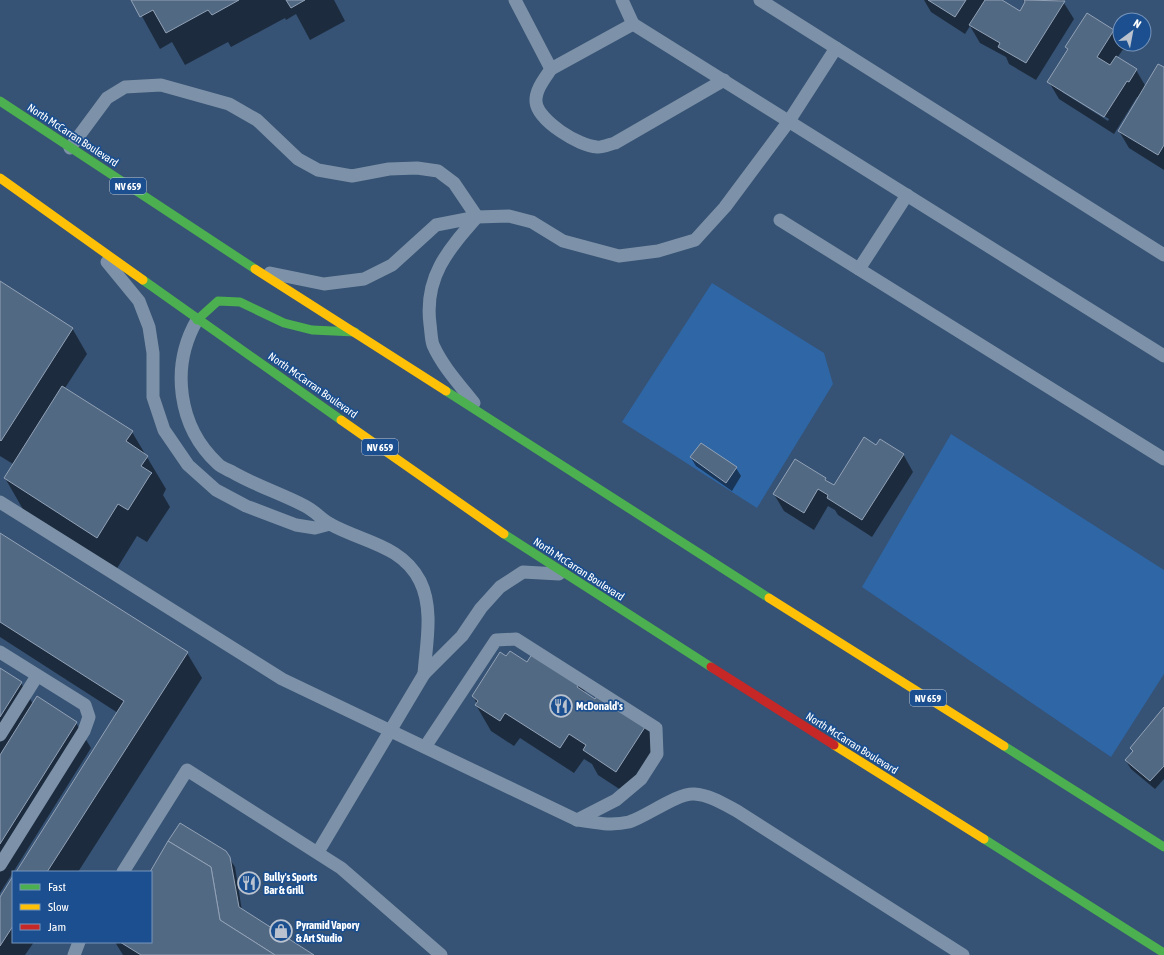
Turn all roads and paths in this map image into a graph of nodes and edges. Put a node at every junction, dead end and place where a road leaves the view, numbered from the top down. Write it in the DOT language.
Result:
graph roads {
  1 [pos="515,0"];
  2 [pos="622,0"];
  3 [pos="760,0"];
  4 [pos="633,24"];
  5 [pos="836,48"];
  6 [pos="551,69"];
  7 [pos="724,80"];
  8 [pos="0,101"];
  9 [pos="789,121"];
  10 [pos="70,148"];
  11 [pos="0,178"];
  12 [pos="907,195"];
  13 [pos="477,217"];
  14 [pos="780,220"];
  15 [pos="91,244"];
  16 [pos="1164,255"];
  17 [pos="859,269"];
  18 [pos="257,270"];
  19 [pos="197,320"];
  20 [pos="356,332"];
  21 [pos="1164,356"];
  22 [pos="485,416"];
  23 [pos="1164,459"];
  24 [pos="0,502"];
  25 [pos="330,524"];
  26 [pos="563,574"];
  27 [pos="0,652"];
  28 [pos="424,674"];
  29 [pos="37,676"];
  30 [pos="391,730"];
  31 [pos="0,735"];
  32 [pos="425,747"];
  33 [pos="578,820"];
  34 [pos="1164,847"];
  35 [pos="318,852"];
  36 [pos="0,865"];
  37 [pos="124,871"];
  38 [pos="79,943"];
  39 [pos="1164,952"];
  40 [pos="74,955"];
  41 [pos="441,955"];
  42 [pos="963,955"];
  1 -- 6 [label="lane"];
  2 -- 4 [label="lane"];
  3 -- 5 [label="lane"];
  4 -- 6 [label="lane"];
  4 -- 7 [label="lane"];
  5 -- 9 [label="lane"];
  5 -- 16 [label="lane"];
  6 -- 7 [label="lane"];
  7 -- 9 [label="lane"];
  8 -- 10 [label="main road, North McCarran Boulevard / NV 659"];
  9 -- 12 [label="lane"];
  9 -- 13 [label="lane"];
  10 -- 13 [label="lane"];
  10 -- 18 [label="main road, North McCarran Boulevard / NV 659"];
  11 -- 15 [label="main road, North McCarran Boulevard / NV 659"];
  12 -- 17 [label="lane"];
  12 -- 21 [label="lane"];
  13 -- 18 [label="lane"];
  13 -- 22 [label="lane"];
  14 -- 17 [label="lane"];
  15 -- 19 [label="main road, North McCarran Boulevard / NV 659"];
  15 -- 25 [label="lane"];
  17 -- 23 [label="lane"];
  18 -- 20 [label="main road, North McCarran Boulevard / NV 659"];
  19 -- 20 [label="main road"];
  19 -- 25 [label="lane"];
  19 -- 26 [label="main road, North McCarran Boulevard / NV 659"];
  20 -- 22 [label="main road, North McCarran Boulevard / NV 659"];
  22 -- 34 [label="main road, North McCarran Boulevard / NV 659"];
  24 -- 30 [label="lane"];
  25 -- 28 [label="lane"];
  26 -- 28 [label="lane"];
  26 -- 39 [label="main road, North McCarran Boulevard / NV 659"];
  27 -- 29 [label="lane"];
  28 -- 30 [label="lane"];
  29 -- 31 [label="lane"];
  29 -- 36 [label="lane"];
  30 -- 32 [label="lane"];
  30 -- 35 [label="lane"];
  32 -- 33 [label="lane"];
  32 -- 33 [label="lane"];
  33 -- 42 [label="lane"];
  35 -- 37 [label="lane"];
  35 -- 41 [label="lane"];
  38 -- 40 [label="lane"];
}
